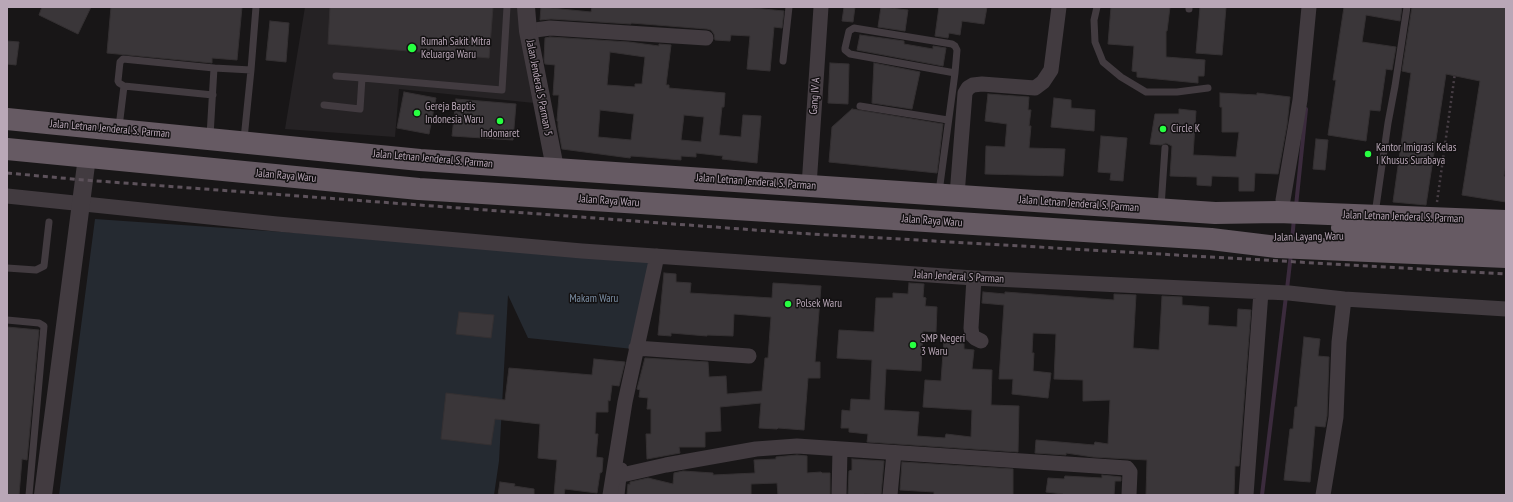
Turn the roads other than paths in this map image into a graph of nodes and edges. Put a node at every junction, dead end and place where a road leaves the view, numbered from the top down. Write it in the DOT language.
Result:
graph roads {
  1 [pos="256,7"];
  2 [pos="507,7"];
  3 [pos="526,7"];
  4 [pos="789,7"];
  5 [pos="821,7"];
  6 [pos="1059,7"];
  7 [pos="1097,7"];
  8 [pos="1309,7"];
  9 [pos="1407,7"];
  10 [pos="528,31"];
  11 [pos="706,38"];
  12 [pos="783,61"];
  13 [pos="214,68"];
  14 [pos="251,70"];
  15 [pos="955,73"];
  16 [pos="336,76"];
  17 [pos="362,78"];
  18 [pos="124,86"];
  19 [pos="1208,88"];
  20 [pos="213,95"];
  21 [pos="324,105"];
  22 [pos="860,106"];
  23 [pos="7,119"];
  24 [pos="948,120"];
  25 [pos="118,130"];
  26 [pos="210,138"];
  27 [pos="244,142"];
  28 [pos="1165,148"];
  29 [pos="7,149"];
  30 [pos="87,157"];
  31 [pos="420,160"];
  32 [pos="555,168"];
  33 [pos="809,186"];
  34 [pos="419,189"];
  35 [pos="948,195"];
  36 [pos="7,196"];
  37 [pos="81,204"];
  38 [pos="1161,209"];
  39 [pos="1215,213"];
  40 [pos="1374,216"];
  41 [pos="1506,221"];
  42 [pos="49,222"];
  43 [pos="1287,227"];
  44 [pos="1506,238"];
  45 [pos="1211,239"];
  46 [pos="658,256"];
  47 [pos="1506,257"];
  48 [pos="7,268"];
  49 [pos="974,278"];
  50 [pos="1267,292"];
  51 [pos="1344,299"];
  52 [pos="1506,309"];
  53 [pos="7,320"];
  54 [pos="981,342"];
  55 [pos="640,348"];
  56 [pos="749,356"];
  57 [pos="840,449"];
  58 [pos="894,453"];
  59 [pos="617,476"];
  60 [pos="29,495"];
  61 [pos="43,495"];
  62 [pos="610,495"];
  63 [pos="619,495"];
  64 [pos="840,495"];
  65 [pos="890,495"];
  66 [pos="1129,495"];
  67 [pos="1246,495"];
  68 [pos="1323,495"];
  1 -- 14 [label="lane"];
  2 -- 17 [label="lane"];
  3 -- 10 [label="street, Jalan Jenderal S Parman 5"];
  4 -- 12 [label="lane"];
  5 -- 33 [label="street, Gang IV A"];
  6 -- 35 [label="street"];
  7 -- 19 [label="lane"];
  8 -- 43 [label="street"];
  9 -- 40 [label="lane"];
  10 -- 11 [label="street"];
  10 -- 32 [label="street, Jalan Jenderal S Parman 5"];
  13 -- 14 [label="lane"];
  13 -- 18 [label="lane"];
  13 -- 20 [label="lane"];
  14 -- 27 [label="lane"];
  15 -- 15 [label="lane"];
  15 -- 24 [label="lane"];
  16 -- 17 [label="lane"];
  17 -- 21 [label="lane"];
  18 -- 20 [label="lane"];
  18 -- 25 [label="lane"];
  20 -- 26 [label="lane"];
  22 -- 24 [label="lane"];
  23 -- 25 [label="highway, Jalan Letnan Jenderal S. Parman"];
  24 -- 35 [label="lane"];
  25 -- 26 [label="highway, Jalan Letnan Jenderal S. Parman"];
  26 -- 27 [label="highway, Jalan Letnan Jenderal S. Parman"];
  27 -- 31 [label="highway, Jalan Letnan Jenderal S. Parman"];
  28 -- 38 [label="lane"];
  29 -- 30 [label="highway, Jalan Raya Waru"];
  30 -- 34 [label="highway, Jalan Raya Waru"];
  30 -- 37 [label="street"];
  31 -- 32 [label="highway, Jalan Letnan Jenderal S. Parman"];
  31 -- 34 [label="highway"];
  32 -- 33 [label="highway, Jalan Letnan Jenderal S. Parman"];
  33 -- 35 [label="highway, Jalan Letnan Jenderal S. Parman"];
  34 -- 45 [label="highway, Jalan Raya Waru"];
  35 -- 38 [label="highway, Jalan Letnan Jenderal S. Parman"];
  36 -- 37 [label="street, Jalan Jenderal S Parman"];
  37 -- 46 [label="street, Jalan Jenderal S Parman"];
  37 -- 61 [label="street"];
  38 -- 39 [label="highway, Jalan Letnan Jenderal S. Parman"];
  39 -- 43 [label="highway, Jalan Layang Waru"];
  40 -- 41 [label="highway, Jalan Letnan Jenderal S. Parman"];
  40 -- 43 [label="highway, Jalan Letnan Jenderal S. Parman"];
  42 -- 48 [label="lane"];
  43 -- 44 [label="highway, Jalan Layang Waru"];
  43 -- 45 [label="highway, Jalan Letnan Jenderal S. Parman"];
  43 -- 47 [label="highway, Jalan Letnan Jenderal S. Parman"];
  46 -- 49 [label="street, Jalan Jenderal S Parman"];
  46 -- 55 [label="street"];
  49 -- 50 [label="street, Jalan Jenderal S Parman"];
  49 -- 54 [label="street"];
  50 -- 51 [label="street, Jalan Jenderal S Parman"];
  50 -- 67 [label="street"];
  51 -- 52 [label="street, Jalan Jenderal S Parman"];
  51 -- 68 [label="street"];
  53 -- 60 [label="lane"];
  55 -- 56 [label="street"];
  55 -- 59 [label="street"];
  57 -- 58 [label="street"];
  57 -- 59 [label="street"];
  57 -- 64 [label="street"];
  58 -- 65 [label="street"];
  58 -- 66 [label="street"];
  59 -- 62 [label="street"];
  59 -- 63 [label="street"];
}
